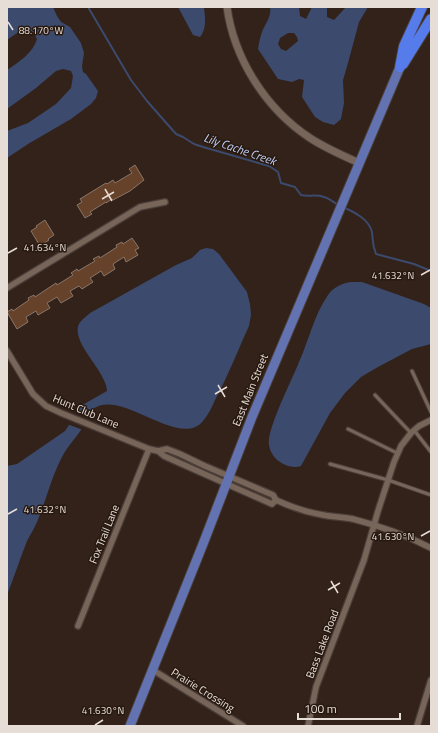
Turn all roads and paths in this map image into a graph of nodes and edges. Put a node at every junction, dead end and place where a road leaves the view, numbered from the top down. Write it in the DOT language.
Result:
graph roads {
  1 [pos="227,7"];
  2 [pos="422,7"];
  3 [pos="431,19"];
  4 [pos="400,67"];
  5 [pos="359,163"];
  6 [pos="165,202"];
  7 [pos="7,288"];
  8 [pos="7,351"];
  9 [pos="412,371"];
  10 [pos="374,395"];
  11 [pos="431,412"];
  12 [pos="431,420"];
  13 [pos="348,429"];
  14 [pos="413,432"];
  15 [pos="149,449"];
  16 [pos="158,451"];
  17 [pos="431,452"];
  18 [pos="397,453"];
  19 [pos="330,464"];
  20 [pos="228,480"];
  21 [pos="388,480"];
  22 [pos="431,495"];
  23 [pos="276,500"];
  24 [pos="374,525"];
  25 [pos="431,548"];
  26 [pos="78,626"];
  27 [pos="153,670"];
  28 [pos="431,680"];
  29 [pos="130,726"];
  30 [pos="243,726"];
  31 [pos="308,726"];
  32 [pos="417,726"];
  1 -- 5 [label="street"];
  2 -- 4 [label="highway"];
  3 -- 4 [label="highway"];
  4 -- 5 [label="main road, East Main Street"];
  5 -- 20 [label="main road, East Main Street"];
  6 -- 7 [label="street"];
  8 -- 15 [label="street, Hunt Club Lane"];
  9 -- 11 [label="lane"];
  10 -- 14 [label="lane"];
  12 -- 14 [label="street"];
  13 -- 18 [label="lane"];
  14 -- 17 [label="lane"];
  14 -- 18 [label="street, Bass Lake Road"];
  15 -- 16 [label="street, Hunt Club Lane"];
  15 -- 26 [label="street, Fox Trail Lane"];
  16 -- 20 [label="street, Hunt Club Lane"];
  16 -- 20 [label="street, Hunt Club Lane"];
  18 -- 21 [label="street, Bass Lake Road"];
  19 -- 21 [label="lane"];
  20 -- 23 [label="street, Hunt Club Lane"];
  20 -- 23 [label="street, Hunt Club Lane"];
  20 -- 27 [label="main road, East Main Street"];
  21 -- 22 [label="lane"];
  21 -- 24 [label="street, Bass Lake Road"];
  23 -- 24 [label="street, Hunt Club Lane"];
  24 -- 25 [label="street, Hunt Club Lane"];
  24 -- 31 [label="street, Bass Lake Road"];
  27 -- 29 [label="main road, East Main Street"];
  27 -- 30 [label="street, Prairie Crossing"];
  28 -- 32 [label="street"];
}
